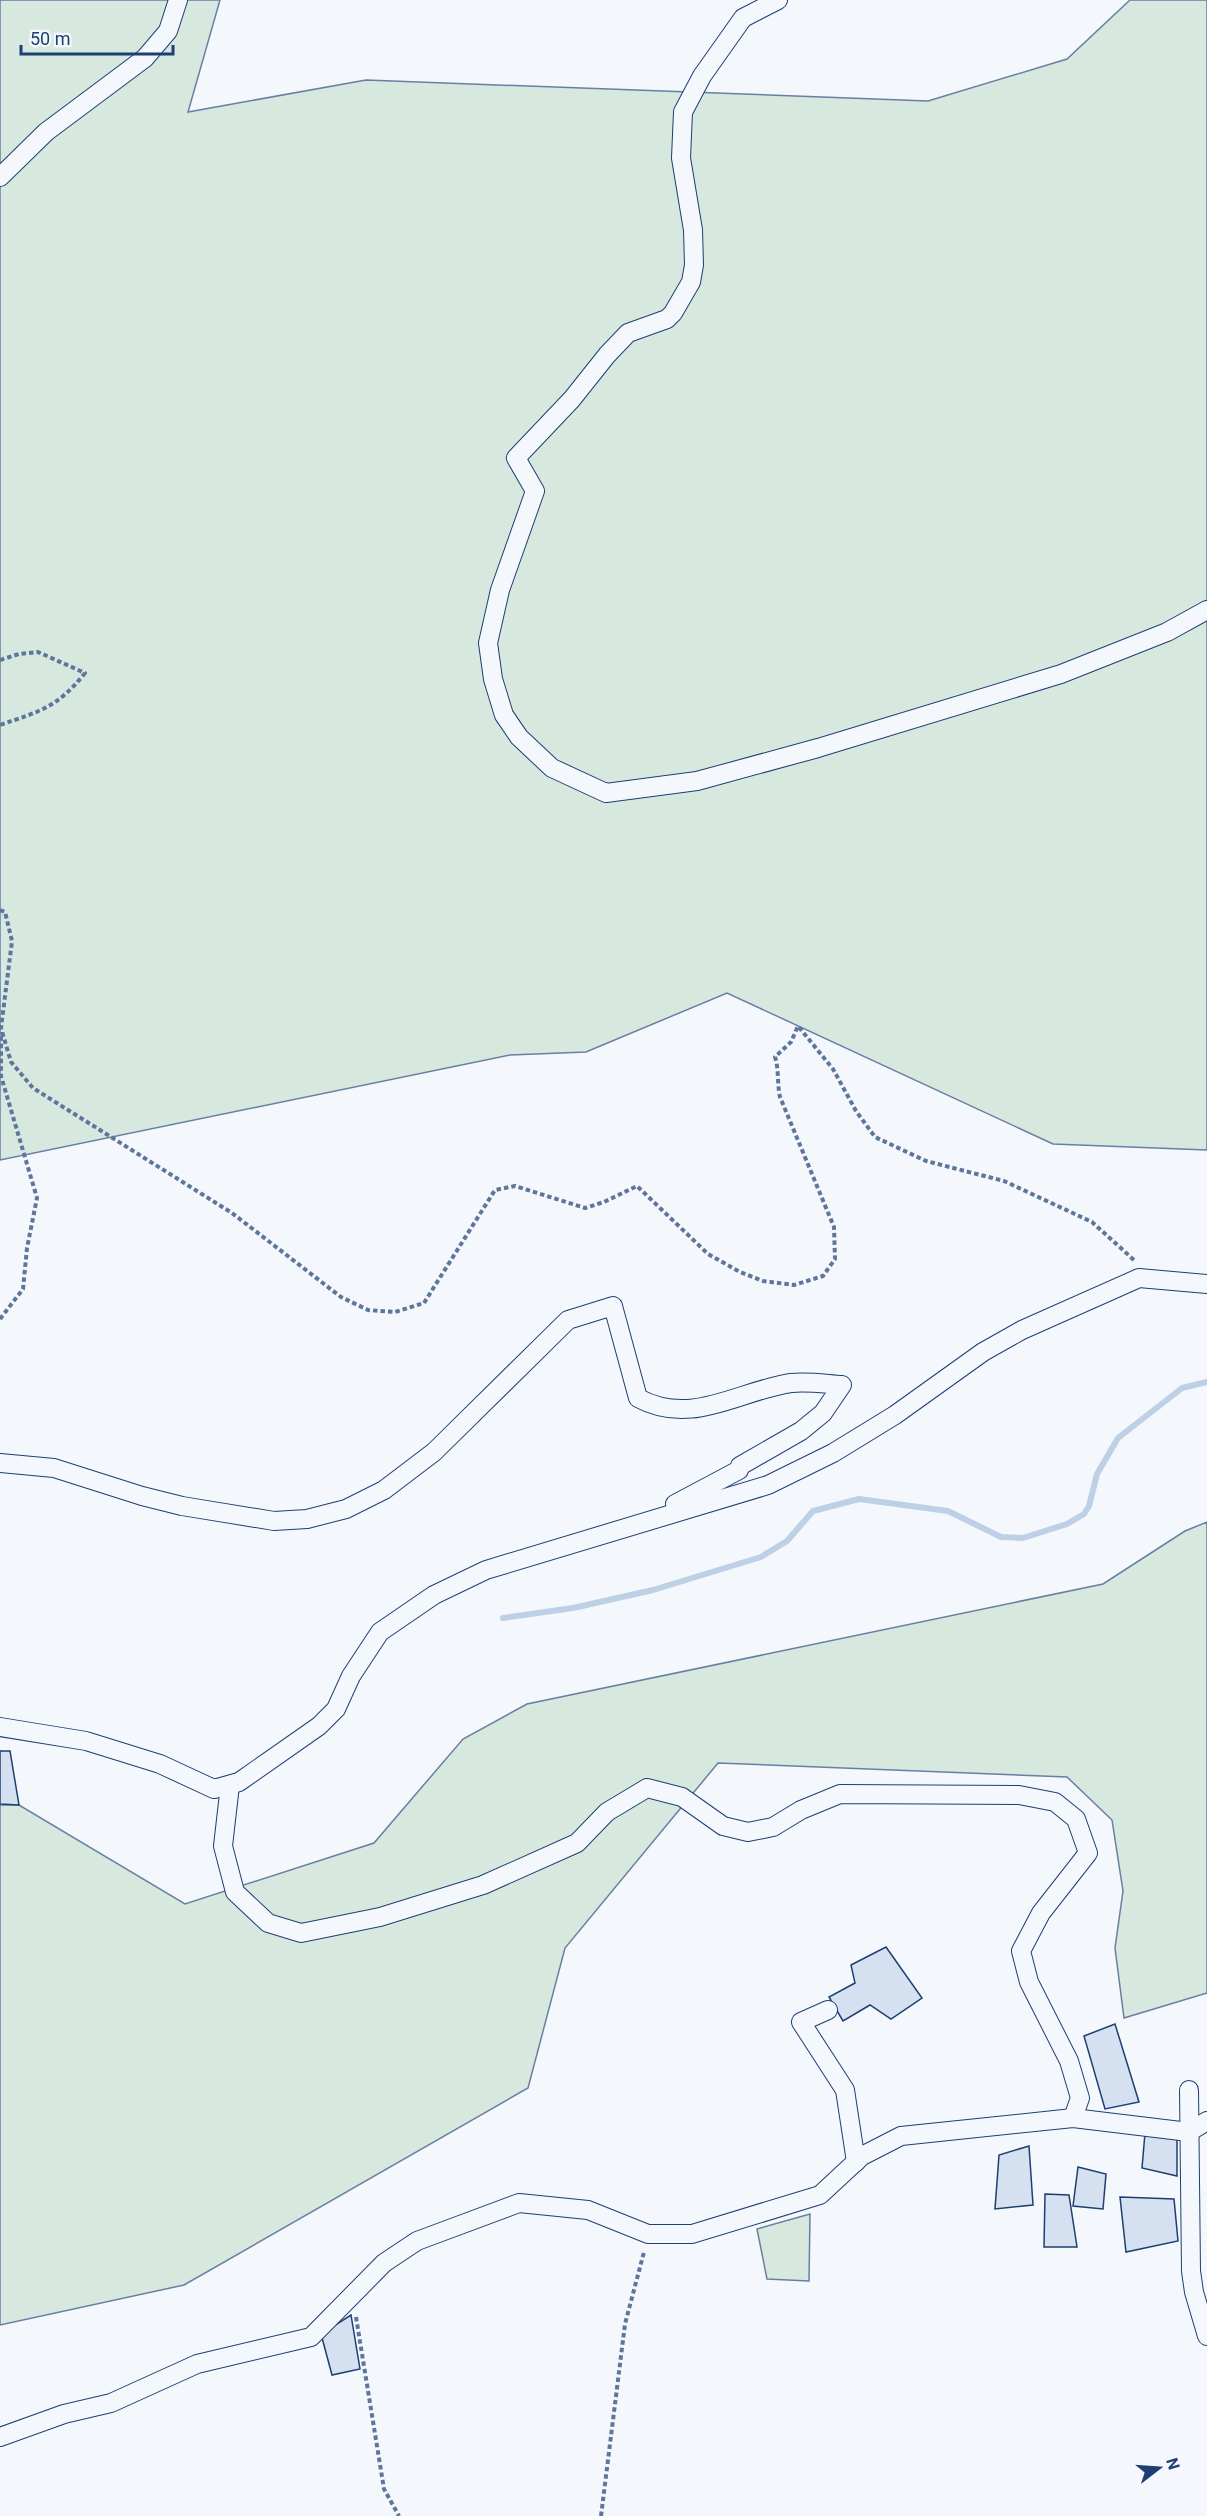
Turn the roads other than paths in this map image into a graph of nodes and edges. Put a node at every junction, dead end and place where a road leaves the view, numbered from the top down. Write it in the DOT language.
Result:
graph roads {
  1 [pos="178,0"];
  2 [pos="778,0"];
  3 [pos="0,177"];
  4 [pos="1207,610"];
  5 [pos="1207,1284"];
  6 [pos="0,1463"];
  7 [pos="639,1523"];
  8 [pos="0,1727"];
  9 [pos="230,1785"];
  10 [pos="828,2010"];
  11 [pos="1189,2090"];
  12 [pos="1072,2118"];
  13 [pos="1207,2121"];
  14 [pos="1189,2132"];
  15 [pos="856,2162"];
  16 [pos="1199,2250"];
  17 [pos="1207,2336"];
  18 [pos="0,2437"];
  1 -- 3 [label="street"];
  2 -- 4 [label="street"];
  5 -- 7 [label="street"];
  6 -- 7 [label="street"];
  7 -- 9 [label="street"];
  8 -- 9 [label="street"];
  9 -- 12 [label="street"];
  10 -- 15 [label="street"];
  11 -- 14 [label="street"];
  12 -- 14 [label="street"];
  12 -- 15 [label="street"];
  13 -- 14 [label="street"];
  14 -- 16 [label="street"];
  15 -- 18 [label="street"];
  16 -- 17 [label="street"];
}
